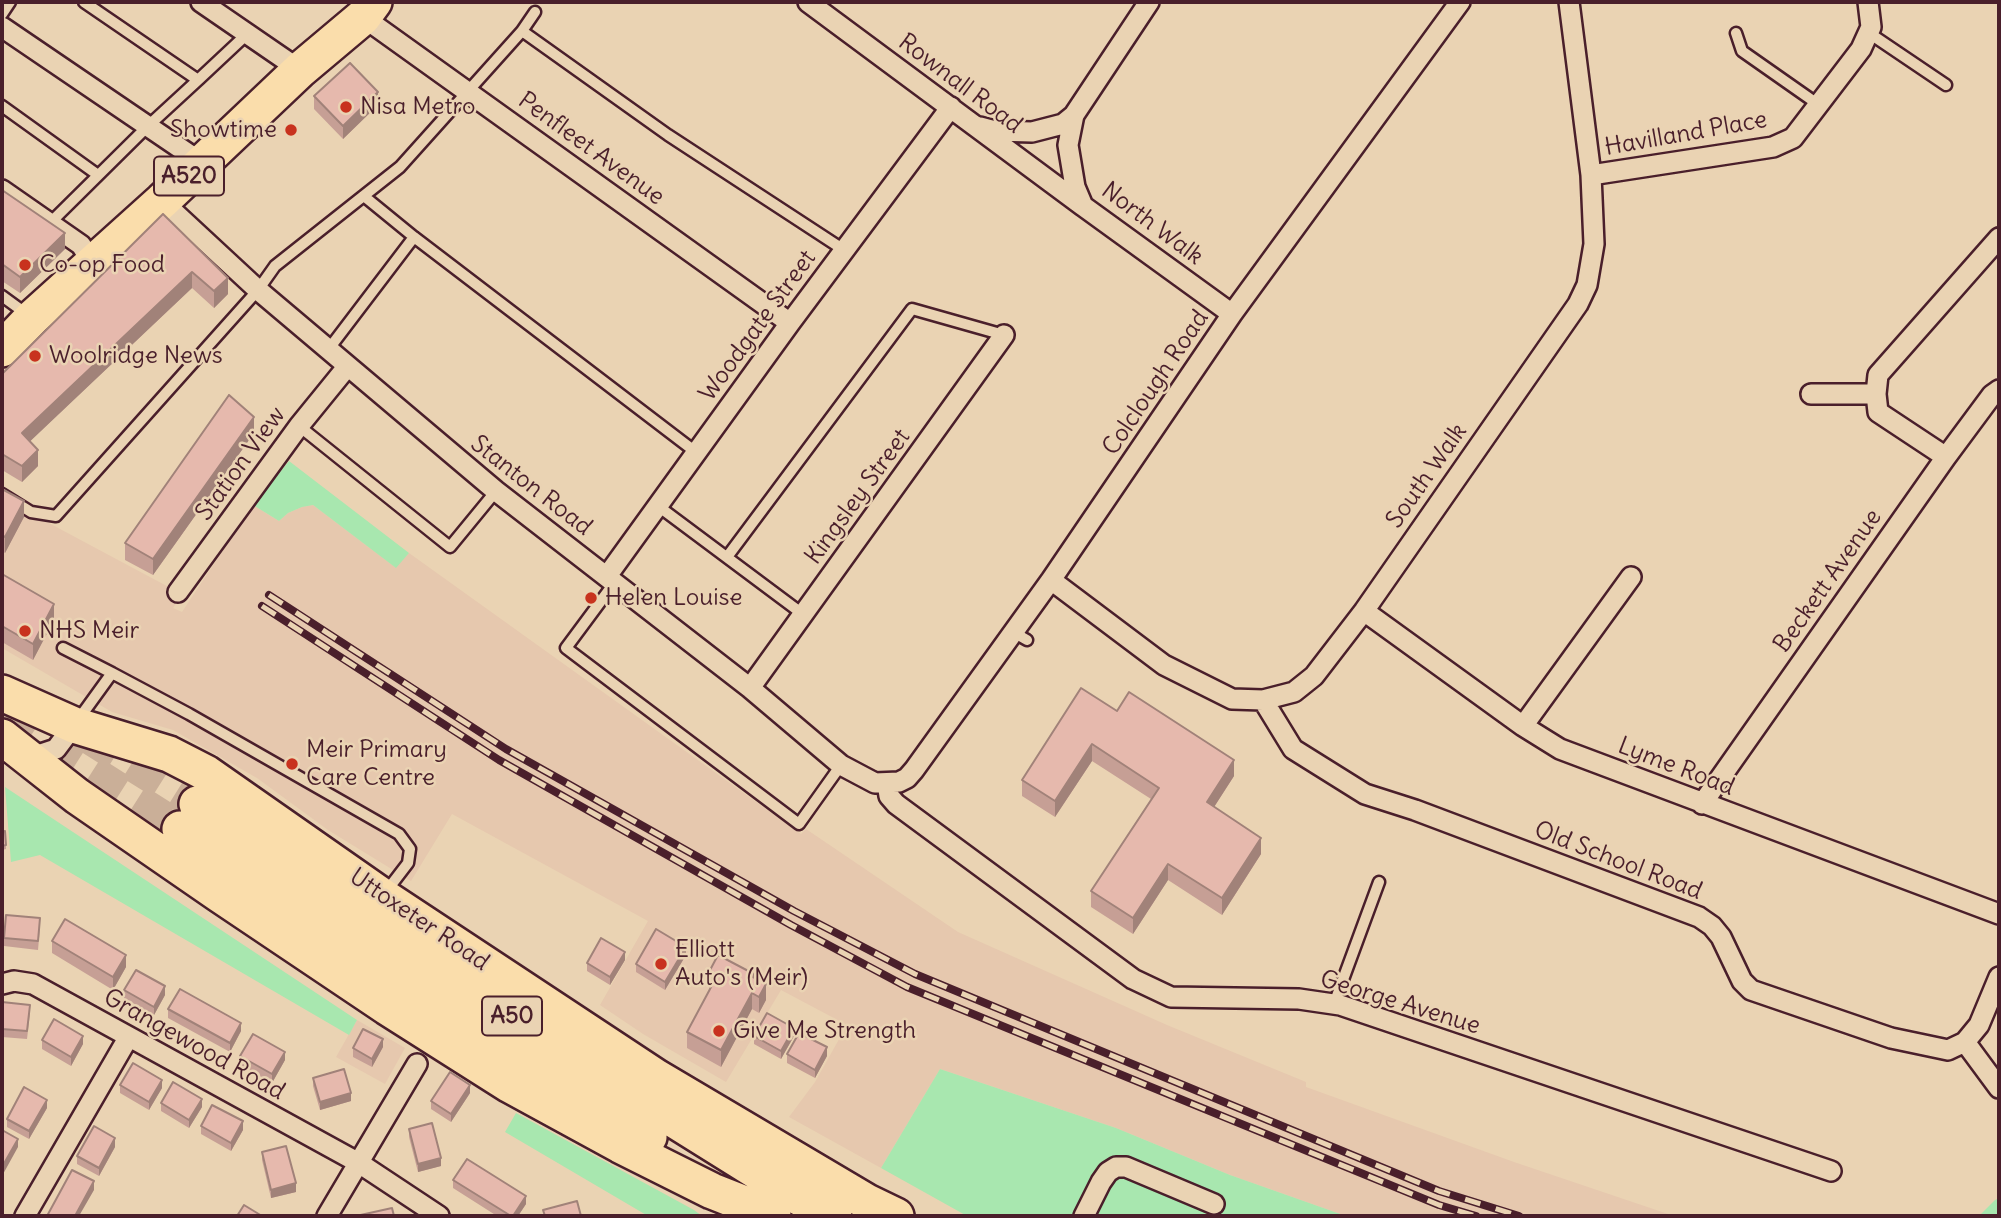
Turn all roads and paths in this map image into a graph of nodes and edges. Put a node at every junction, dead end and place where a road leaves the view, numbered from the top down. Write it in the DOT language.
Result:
graph roads {
  1 [pos="10,2"];
  2 [pos="84,2"];
  3 [pos="201,2"];
  4 [pos="808,2"];
  5 [pos="1149,2"];
  6 [pos="1461,2"];
  7 [pos="1569,2"];
  8 [pos="1868,2"];
  9 [pos="368,9"];
  10 [pos="535,12"];
  11 [pos="2,14"];
  12 [pos="2,27"];
  13 [pos="522,31"];
  14 [pos="1736,33"];
  15 [pos="1869,33"];
  16 [pos="246,34"];
  17 [pos="300,71"];
  18 [pos="198,80"];
  19 [pos="1946,85"];
  20 [pos="468,90"];
  21 [pos="1819,105"];
  22 [pos="2,106"];
  23 [pos="951,107"];
  24 [pos="1074,115"];
  25 [pos="976,126"];
  26 [pos="146,127"];
  27 [pos="202,163"];
  28 [pos="98,175"];
  29 [pos="1591,175"];
  30 [pos="2,190"];
  31 [pos="365,197"];
  32 [pos="162,201"];
  33 [pos="1083,206"];
  34 [pos="50,223"];
  35 [pos="414,237"];
  36 [pos="1999,238"];
  37 [pos="844,250"];
  38 [pos="93,264"];
  39 [pos="258,290"];
  40 [pos="2,296"];
  41 [pos="1232,314"];
  42 [pos="32,318"];
  43 [pos="790,323"];
  44 [pos="1004,335"];
  45 [pos="2,349"];
  46 [pos="328,350"];
  47 [pos="347,367"];
  48 [pos="1999,390"];
  49 [pos="1811,394"];
  50 [pos="1876,394"];
  51 [pos="299,426"];
  52 [pos="697,453"];
  53 [pos="1945,457"];
  54 [pos="496,491"];
  55 [pos="2,494"];
  56 [pos="658,506"];
  57 [pos="727,557"];
  58 [pos="1631,577"];
  59 [pos="611,579"];
  60 [pos="1051,580"];
  61 [pos="178,592"];
  62 [pos="1364,611"];
  63 [pos="804,615"];
  64 [pos="64,648"];
  65 [pos="112,673"];
  66 [pos="750,688"];
  67 [pos="2,693"];
  68 [pos="1263,700"];
  69 [pos="74,725"];
  70 [pos="1523,726"];
  71 [pos="13,746"];
  72 [pos="841,765"];
  73 [pos="887,783"];
  74 [pos="1702,804"];
  75 [pos="1379,882"];
  76 [pos="382,896"];
  77 [pos="1999,914"];
  78 [pos="1999,977"];
  79 [pos="2,984"];
  80 [pos="1334,1004"];
  81 [pos="128,1038"];
  82 [pos="1965,1042"];
  83 [pos="417,1064"];
  84 [pos="1999,1088"];
  85 [pos="359,1163"];
  86 [pos="1831,1171"];
  87 [pos="1214,1204"];
  88 [pos="25,1216"];
  89 [pos="327,1216"];
  90 [pos="439,1216"];
  91 [pos="774,1216"];
  92 [pos="834,1216"];
  93 [pos="896,1216"];
  94 [pos="1084,1216"];
  1 -- 11 [label="lane"];
  2 -- 18 [label="lane"];
  3 -- 16 [label="street"];
  4 -- 23 [label="street, Rownall Road"];
  5 -- 24 [label="street, North Walk"];
  6 -- 41 [label="street, Colclough Road"];
  7 -- 29 [label="street, South Walk"];
  8 -- 15 [label="street"];
  9 -- 17 [label="highway, A520"];
  9 -- 20 [label="street, Penfleet Avenue"];
  10 -- 13 [label="lane"];
  12 -- 26 [label="street"];
  13 -- 20 [label="lane"];
  13 -- 37 [label="lane"];
  14 -- 21 [label="lane"];
  15 -- 19 [label="lane"];
  15 -- 21 [label="street, Havilland Place"];
  16 -- 17 [label="street"];
  16 -- 18 [label="lane"];
  17 -- 27 [label="highway, A520"];
  18 -- 26 [label="lane"];
  20 -- 31 [label="lane"];
  20 -- 43 [label="street, Penfleet Avenue"];
  21 -- 29 [label="street, Havilland Place"];
  22 -- 28 [label="lane"];
  23 -- 25 [label="street, Rownall Road"];
  23 -- 37 [label="street, Woodgate Street"];
  24 -- 25 [label="street"];
  24 -- 33 [label="street, North Walk"];
  25 -- 33 [label="street, Rownall Road"];
  26 -- 27 [label="street"];
  26 -- 28 [label="lane"];
  27 -- 32 [label="highway, A520"];
  28 -- 34 [label="lane"];
  29 -- 62 [label="street, South Walk"];
  30 -- 34 [label="street"];
  31 -- 35 [label="lane"];
  31 -- 39 [label="lane"];
  32 -- 38 [label="highway, A520"];
  32 -- 39 [label="street, Stanton Road"];
  33 -- 41 [label="street, North Walk"];
  34 -- 38 [label="street"];
  35 -- 46 [label="lane"];
  35 -- 52 [label="lane"];
  36 -- 50 [label="street"];
  37 -- 43 [label="street, Woodgate Street"];
  38 -- 42 [label="highway, A520"];
  39 -- 46 [label="street, Stanton Road"];
  39 -- 55 [label="lane"];
  40 -- 42 [label="lane"];
  41 -- 60 [label="street, Colclough Road"];
  42 -- 45 [label="highway, A520"];
  43 -- 52 [label="street, Woodgate Street"];
  44 -- 57 [label="lane"];
  44 -- 63 [label="street, Kingsley Street"];
  46 -- 47 [label="street, Stanton Road"];
  47 -- 51 [label="street, Station View"];
  47 -- 54 [label="street, Stanton Road"];
  48 -- 53 [label="street, Beckett Avenue"];
  49 -- 50 [label="street"];
  50 -- 53 [label="street"];
  51 -- 54 [label="lane"];
  51 -- 61 [label="street, Station View"];
  52 -- 56 [label="street, Woodgate Street"];
  53 -- 74 [label="street, Beckett Avenue"];
  54 -- 59 [label="street, Stanton Road"];
  56 -- 57 [label="lane"];
  56 -- 59 [label="street, Woodgate Street"];
  57 -- 63 [label="lane"];
  58 -- 70 [label="street"];
  59 -- 66 [label="street, Stanton Road"];
  59 -- 72 [label="lane"];
  60 -- 68 [label="street, South Walk"];
  60 -- 73 [label="street, Colclough Road"];
  62 -- 68 [label="street, South Walk"];
  62 -- 70 [label="street, Lyme Road"];
  63 -- 66 [label="street, Kingsley Street"];
  64 -- 65 [label="lane"];
  65 -- 69 [label="lane"];
  65 -- 76 [label="lane"];
  66 -- 72 [label="street, Stanton Road"];
  67 -- 69 [label="highway, Uttoxeter Road"];
  68 -- 82 [label="street, Old School Road"];
  69 -- 71 [label="street"];
  69 -- 76 [label="highway, Uttoxeter Road"];
  70 -- 74 [label="street, Lyme Road"];
  71 -- 91 [label="highway"];
  72 -- 73 [label="street, Stanton Road"];
  73 -- 80 [label="street, George Avenue"];
  74 -- 77 [label="street, Lyme Road"];
  75 -- 80 [label="lane"];
  76 -- 93 [label="highway, Uttoxeter Road"];
  78 -- 82 [label="street"];
  79 -- 81 [label="street, Grangewood Road"];
  80 -- 86 [label="street, George Avenue"];
  81 -- 85 [label="street, Grangewood Road"];
  81 -- 88 [label="street"];
  82 -- 84 [label="street"];
  83 -- 85 [label="street"];
  85 -- 89 [label="street"];
  85 -- 90 [label="street, Grangewood Road"];
  87 -- 94 [label="street"];
  91 -- 92 [label="highway, A50"];
}
